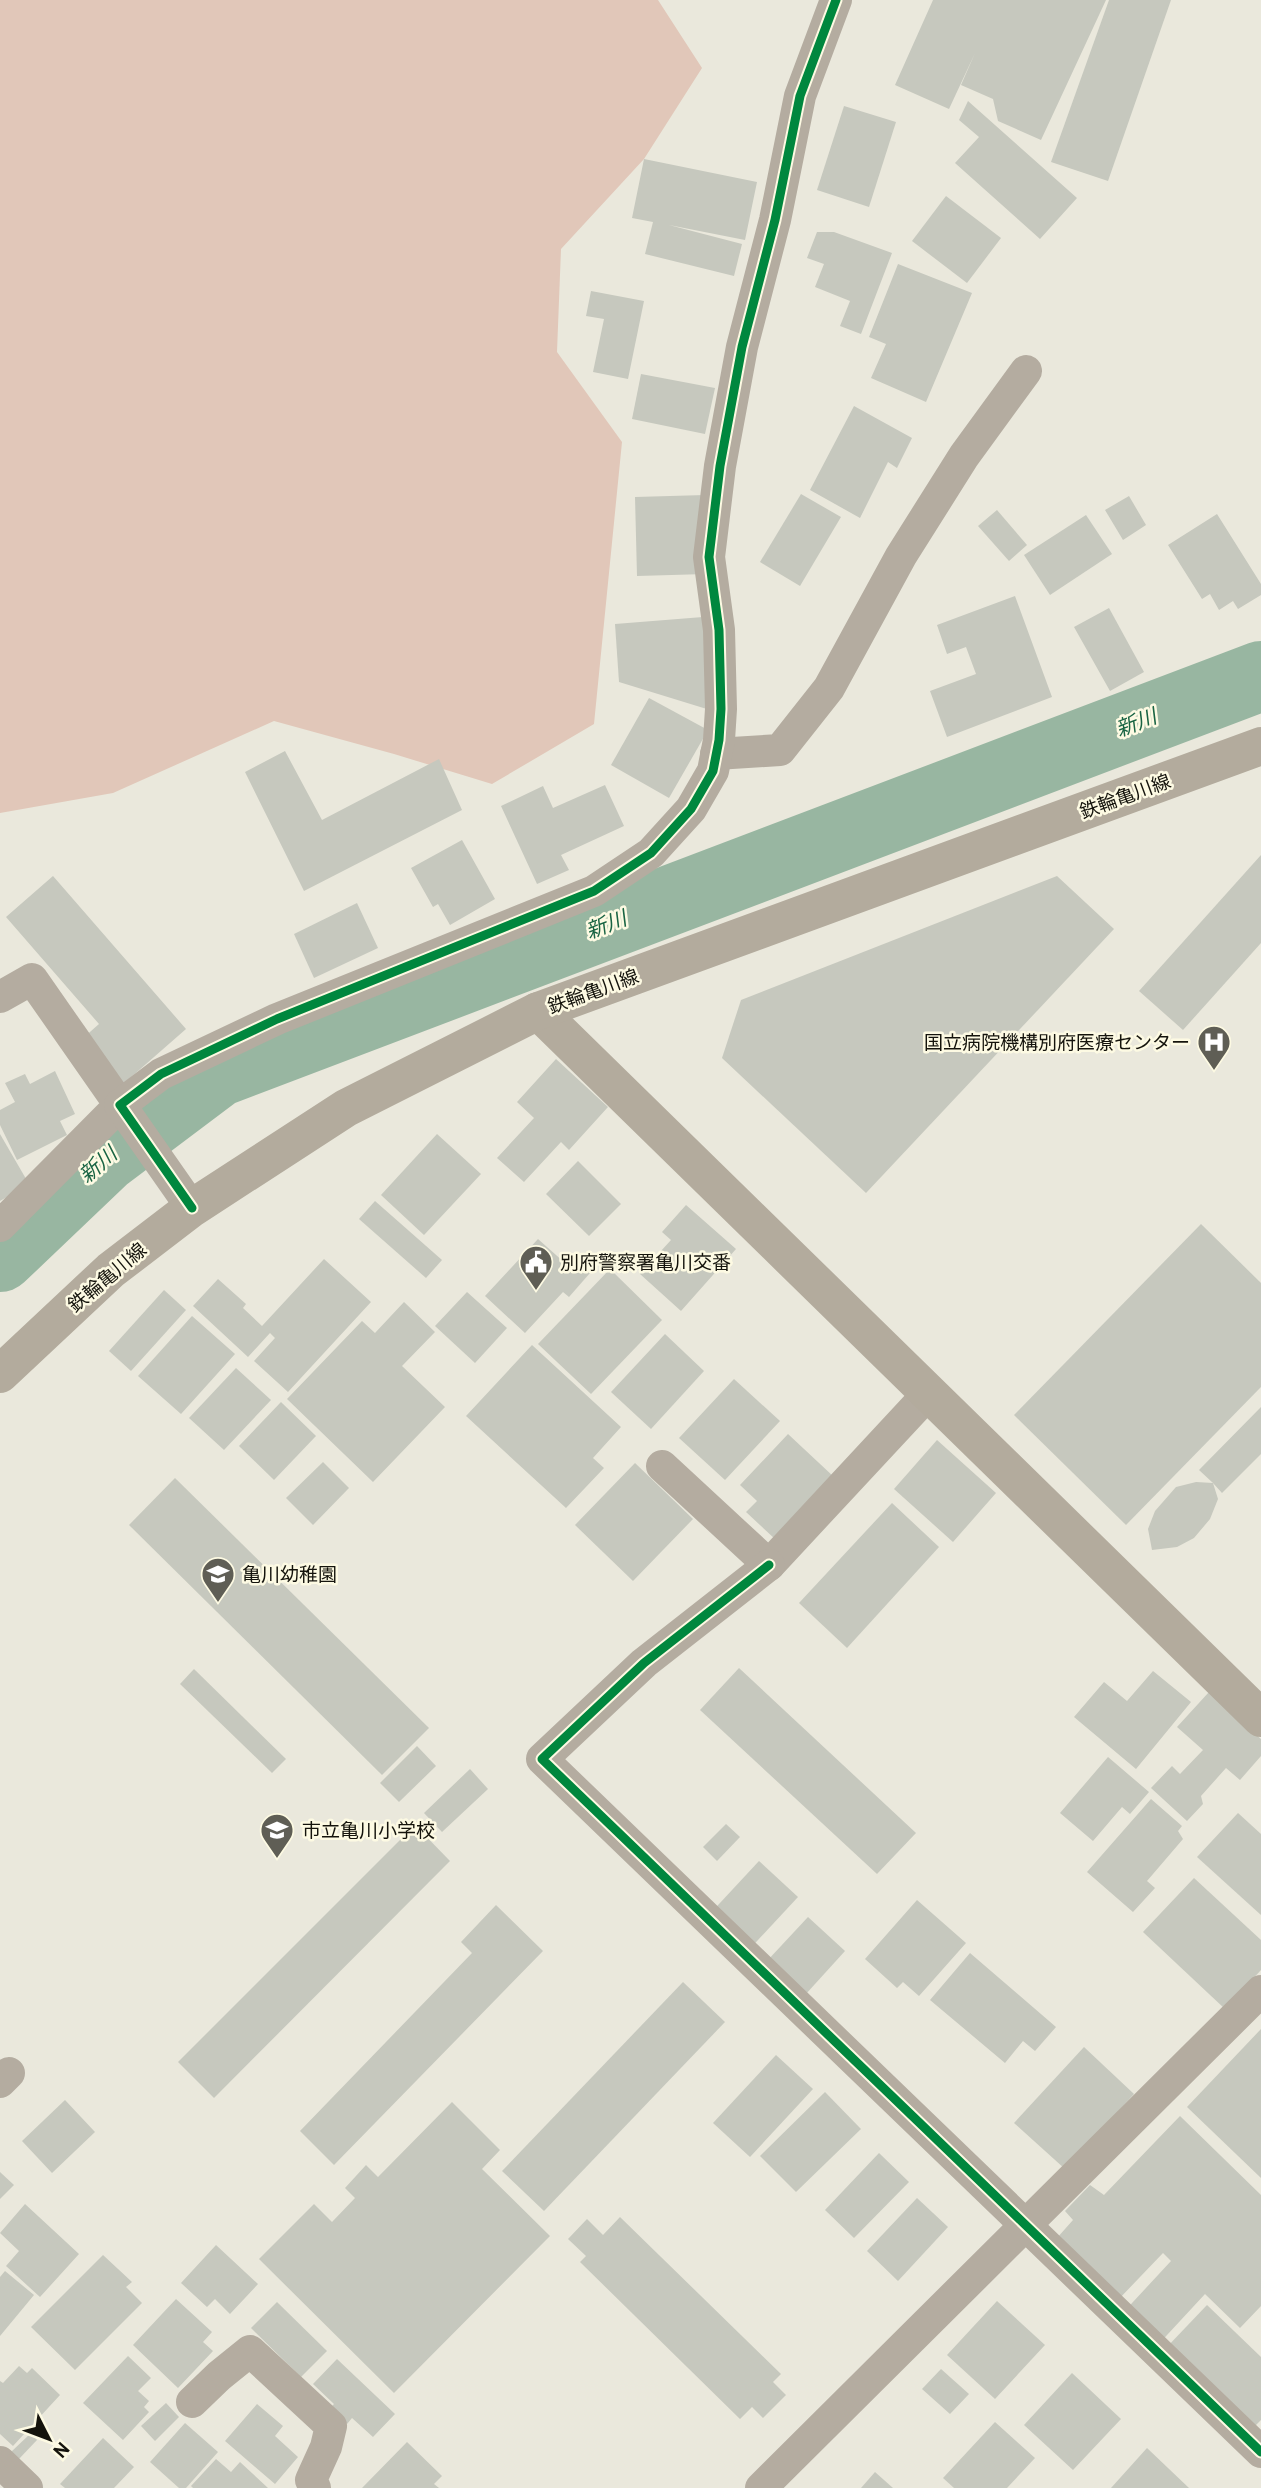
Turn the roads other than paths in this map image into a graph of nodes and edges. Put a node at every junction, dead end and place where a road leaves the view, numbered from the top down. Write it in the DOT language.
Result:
graph roads {
  1 [pos="836,0"];
  2 [pos="1026,371"];
  3 [pos="1261,746"];
  4 [pos="716,754"];
  5 [pos="0,997"];
  6 [pos="538,1011"];
  7 [pos="120,1105"];
  8 [pos="191,1208"];
  9 [pos="0,1226"];
  10 [pos="0,1374"];
  11 [pos="928,1394"];
  12 [pos="662,1466"];
  13 [pos="769,1564"];
  14 [pos="1261,1718"];
  15 [pos="1261,1991"];
  16 [pos="1026,2225"];
  17 [pos="192,2402"];
  18 [pos="1261,2452"];
  19 [pos="0,2462"];
  20 [pos="27,2488"];
  21 [pos="314,2488"];
  22 [pos="761,2488"];
  1 -- 4 [label="street"];
  2 -- 4 [label="street"];
  3 -- 6 [label="main road, 鉄輪亀川線"];
  4 -- 7 [label="street"];
  5 -- 7 [label="street"];
  6 -- 8 [label="main road, 鉄輪亀川線"];
  6 -- 11 [label="main road"];
  7 -- 8 [label="street"];
  7 -- 9 [label="street"];
  8 -- 10 [label="main road, 鉄輪亀川線"];
  11 -- 13 [label="street"];
  11 -- 14 [label="main road"];
  12 -- 13 [label="street"];
  13 -- 16 [label="street"];
  15 -- 16 [label="street"];
  16 -- 18 [label="street"];
  16 -- 22 [label="street"];
  17 -- 21 [label="street"];
  19 -- 20 [label="street"];
}
